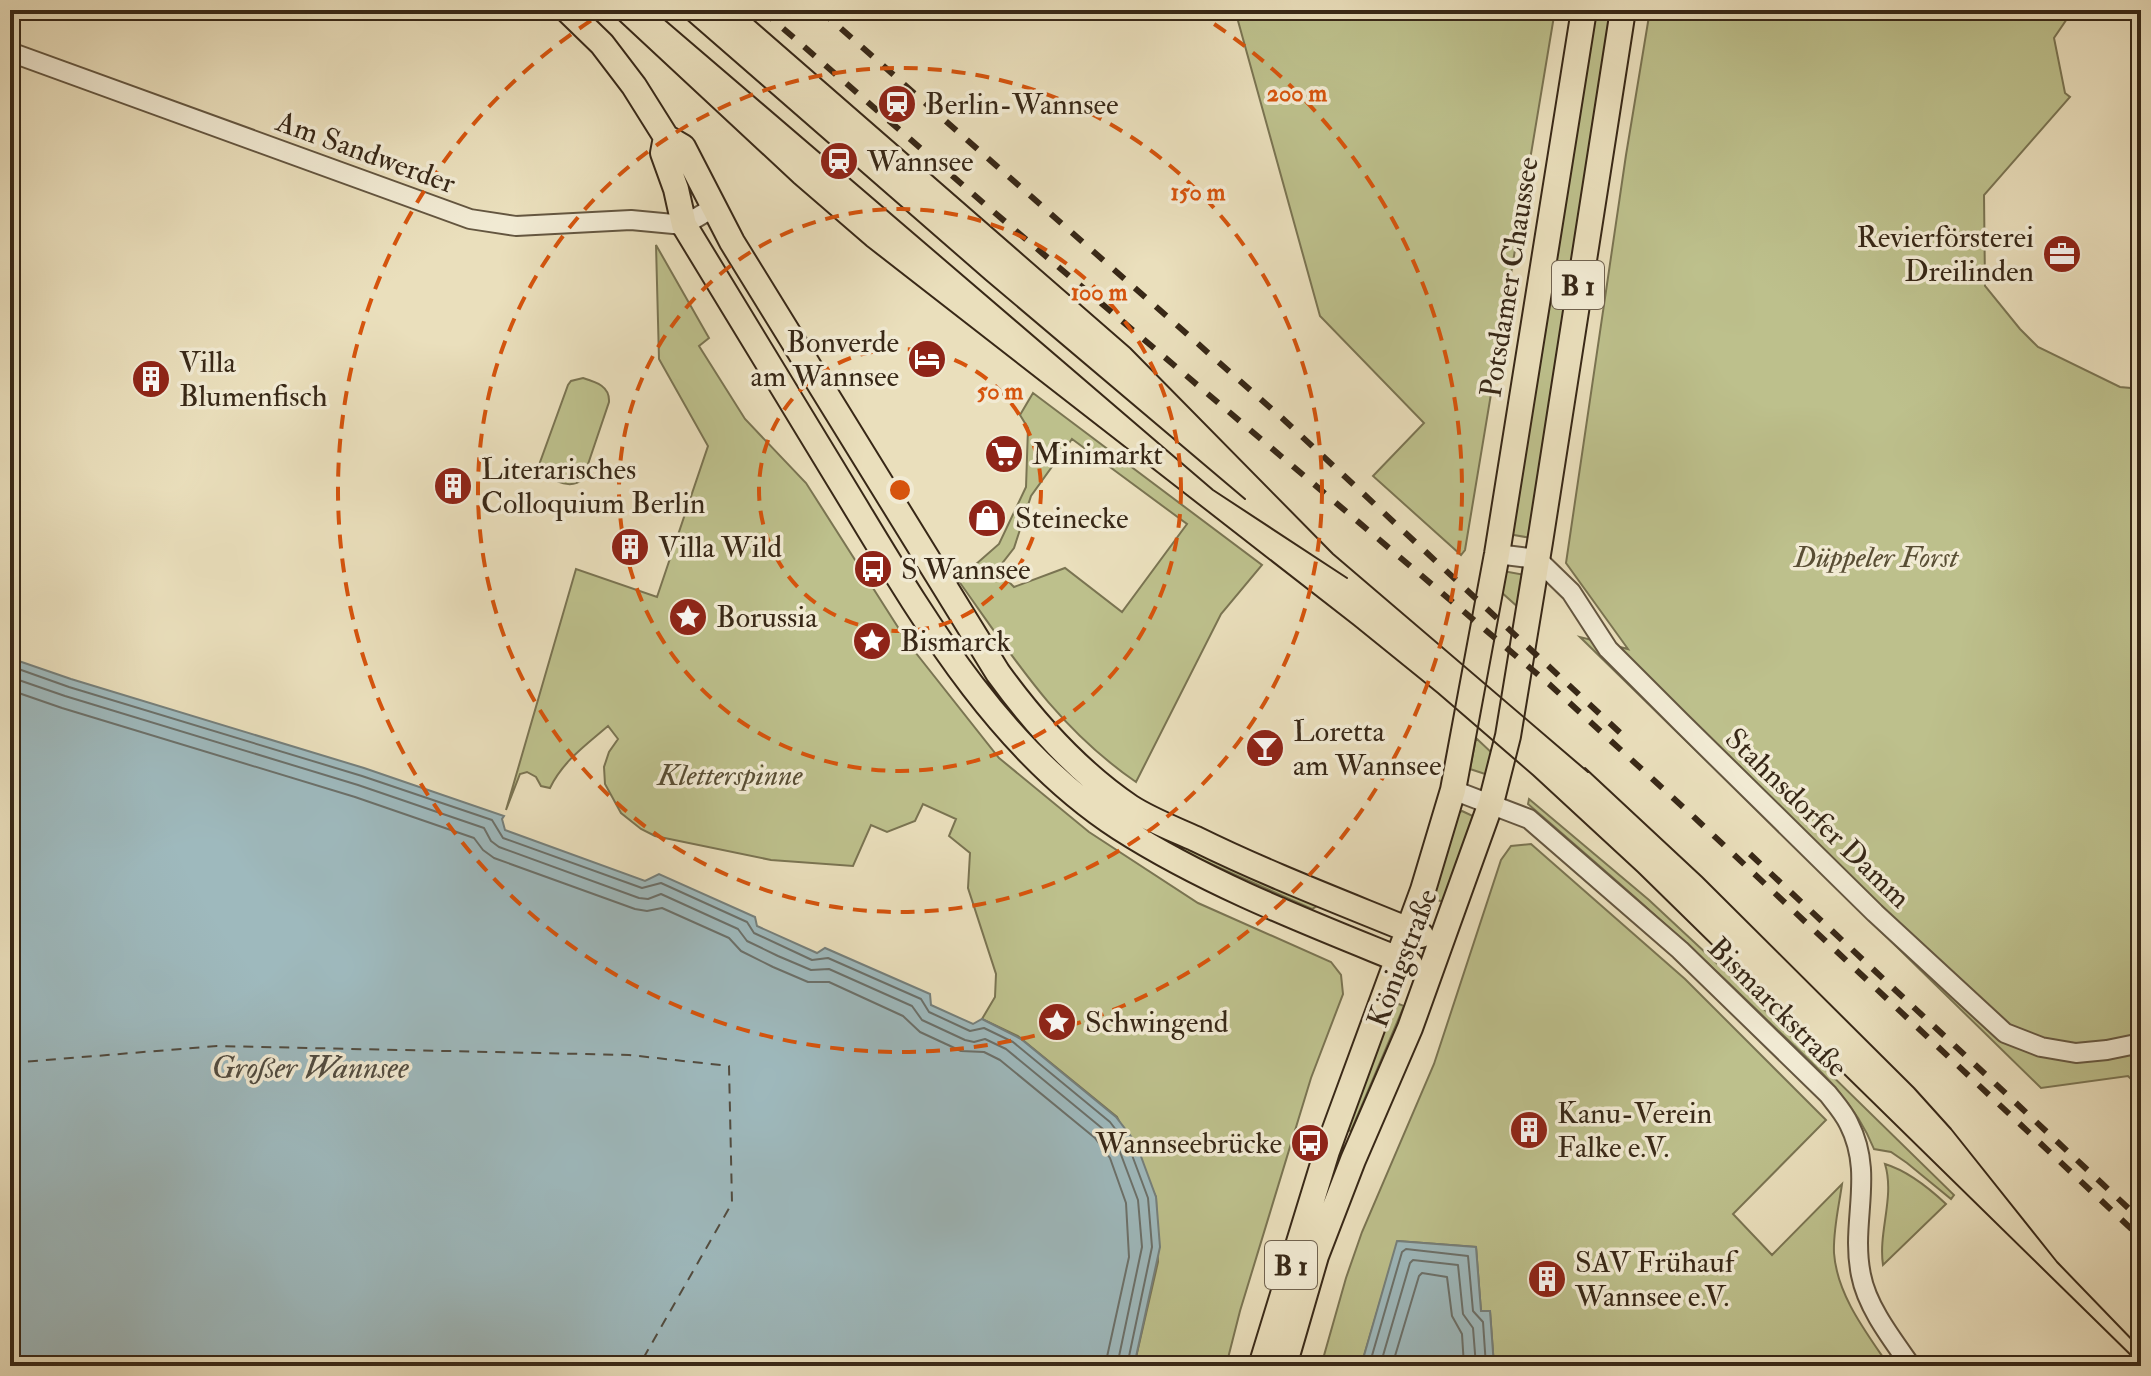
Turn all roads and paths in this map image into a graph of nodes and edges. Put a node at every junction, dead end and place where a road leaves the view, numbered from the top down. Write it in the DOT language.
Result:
graph roads {
  1 [pos="567,10"];
  2 [pos="1584,10"];
  3 [pos="1623,10"];
  4 [pos="10,52"];
  5 [pos="666,137"];
  6 [pos="713,208"];
  7 [pos="684,225"];
  8 [pos="1497,554"];
  9 [pos="1537,559"];
  10 [pos="957,607"];
  11 [pos="929,623"];
  12 [pos="1453,790"];
  13 [pos="1491,803"];
  14 [pos="1337,900"];
  15 [pos="1326,928"];
  16 [pos="1408,930"];
  17 [pos="1441,943"];
  18 [pos="1398,959"];
  19 [pos="1431,972"];
  20 [pos="2141,1043"];
  21 [pos="1261,1366"];
  22 [pos="1284,1366"];
  23 [pos="1911,1366"];
  1 -- 5 [label="main road"];
  2 -- 8 [label="main road, Potsdamer Chaussee / B 1"];
  3 -- 9 [label="main road, B 1"];
  4 -- 7 [label="street, Am Sandwerder"];
  5 -- 6 [label="main road"];
  5 -- 7 [label="main road"];
  6 -- 7 [label="street"];
  6 -- 10 [label="main road"];
  7 -- 11 [label="main road"];
  8 -- 9 [label="street"];
  8 -- 12 [label="main road, Königstraße / B 1"];
  9 -- 13 [label="main road, Königstraße / B 1"];
  9 -- 20 [label="street, Stahnsdorfer Damm"];
  10 -- 11 [label="main road"];
  10 -- 14 [label="main road"];
  11 -- 15 [label="main road"];
  12 -- 13 [label="street, Bismarckstraße"];
  12 -- 16 [label="main road, Königstraße / B 1"];
  13 -- 17 [label="main road, Königstraße / B 1"];
  13 -- 23 [label="street, Bismarckstraße"];
  14 -- 15 [label="main road"];
  14 -- 16 [label="main road"];
  15 -- 18 [label="main road"];
  16 -- 17 [label="main road"];
  16 -- 18 [label="main road, Königstraße / B 1"];
  17 -- 19 [label="main road, Königstraße / B 1"];
  18 -- 19 [label="main road"];
  18 -- 21 [label="main road, Königstraße / B 1"];
  19 -- 22 [label="main road, Königstraße / B 1"];
}
